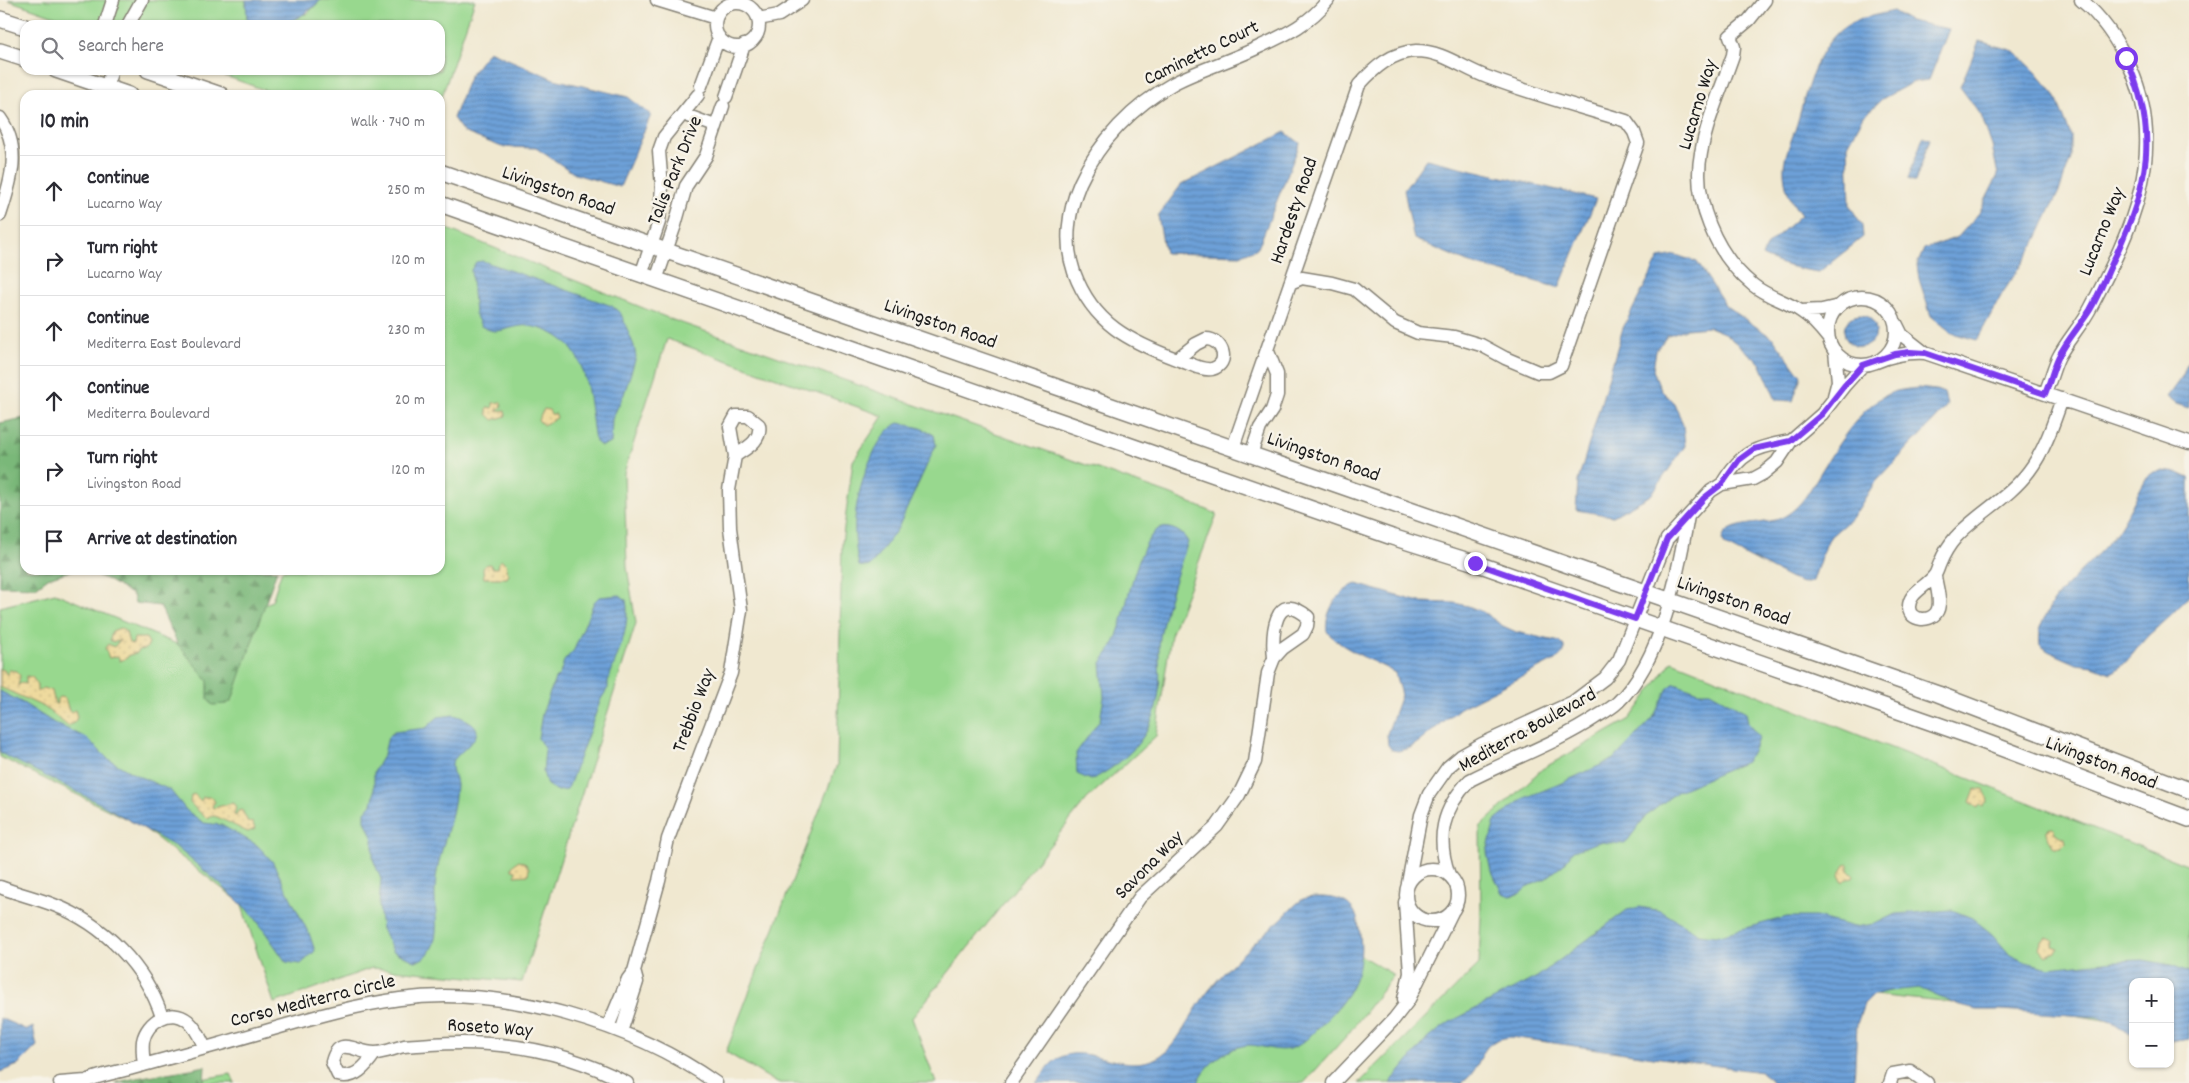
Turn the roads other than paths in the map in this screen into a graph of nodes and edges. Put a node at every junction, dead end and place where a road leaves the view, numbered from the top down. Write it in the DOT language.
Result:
graph roads {
  1 [pos="113,0"];
  2 [pos="142,0"];
  3 [pos="657,0"];
  4 [pos="802,0"];
  5 [pos="1328,0"];
  6 [pos="1765,0"];
  7 [pos="2081,0"];
  8 [pos="0,18"];
  9 [pos="716,18"];
  10 [pos="758,19"];
  11 [pos="107,20"];
  12 [pos="131,20"];
  13 [pos="20,25"];
  14 [pos="719,38"];
  15 [pos="744,45"];
  16 [pos="0,51"];
  17 [pos="20,57"];
  18 [pos="88,75"];
  19 [pos="110,75"];
  20 [pos="163,75"];
  21 [pos="106,87"];
  22 [pos="115,90"];
  23 [pos="206,90"];
  24 [pos="683,114"];
  25 [pos="0,118"];
  26 [pos="715,126"];
  27 [pos="445,174"];
  28 [pos="445,206"];
  29 [pos="0,215"];
  30 [pos="658,248"];
  31 [pos="641,274"];
  32 [pos="656,280"];
  33 [pos="1290,284"];
  34 [pos="1839,306"];
  35 [pos="1801,311"];
  36 [pos="1895,323"];
  37 [pos="1829,339"];
  38 [pos="1267,349"];
  39 [pos="1835,351"];
  40 [pos="1925,353"];
  41 [pos="1177,359"];
  42 [pos="1876,362"];
  43 [pos="1863,365"];
  44 [pos="2045,394"];
  45 [pos="1834,398"];
  46 [pos="2062,399"];
  47 [pos="1790,441"];
  48 [pos="2189,442"];
  49 [pos="1233,448"];
  50 [pos="1251,454"];
  51 [pos="735,456"];
  52 [pos="1722,484"];
  53 [pos="1688,516"];
  54 [pos="1935,576"];
  55 [pos="1645,593"];
  56 [pos="1670,601"];
  57 [pos="1635,619"];
  58 [pos="1661,628"];
  59 [pos="1274,658"];
  60 [pos="2189,790"];
  61 [pos="2189,819"];
  62 [pos="1449,875"];
  63 [pos="1408,882"];
  64 [pos="0,887"];
  65 [pos="1405,898"];
  66 [pos="1452,912"];
  67 [pos="634,971"];
  68 [pos="1400,1011"];
  69 [pos="162,1017"];
  70 [pos="608,1027"];
  71 [pos="620,1032"];
  72 [pos="205,1048"];
  73 [pos="376,1054"];
  74 [pos="144,1065"];
  75 [pos="84,1082"];
  76 [pos="60,1083"];
  77 [pos="628,1083"];
  78 [pos="716,1083"];
  79 [pos="1010,1083"];
  80 [pos="1333,1083"];
  81 [pos="1890,1083"];
  82 [pos="1927,1083"];
  1 -- 11 [label="street"];
  2 -- 12 [label="street"];
  3 -- 9 [label="street"];
  4 -- 10 [label="street"];
  5 -- 41 [label="street, Caminetto Court"];
  6 -- 35 [label="street, Lucarno Way"];
  7 -- 44 [label="street, Lucarno Way"];
  8 -- 13 [label="main road"];
  9 -- 10 [label="street"];
  9 -- 14 [label="street, Talis Park Drive"];
  10 -- 15 [label="street, Talis Park Drive"];
  14 -- 15 [label="street"];
  14 -- 24 [label="street, Talis Park Drive"];
  15 -- 26 [label="street, Talis Park Drive"];
  16 -- 17 [label="main road"];
  18 -- 21 [label="main road"];
  19 -- 21 [label="street"];
  20 -- 23 [label="main road"];
  21 -- 22 [label="main road"];
  24 -- 26 [label="street"];
  24 -- 30 [label="street, Talis Park Drive"];
  25 -- 29 [label="street"];
  26 -- 30 [label="street, Talis Park Drive"];
  27 -- 30 [label="main road, Livingston Road"];
  28 -- 31 [label="main road, Livingston Road"];
  30 -- 31 [label="street, Talis Park Drive"];
  30 -- 32 [label="street, Talis Park Drive"];
  30 -- 49 [label="main road, Livingston Road"];
  31 -- 32 [label="main road, Livingston Road"];
  32 -- 57 [label="main road, Livingston Road"];
  33 -- 33 [label="street, Hardesty Road"];
  33 -- 38 [label="street, Hardesty Road"];
  34 -- 35 [label="street, Lucarno Way"];
  34 -- 36 [label="street"];
  34 -- 37 [label="street"];
  35 -- 37 [label="street, Lucarno Way"];
  36 -- 40 [label="street"];
  36 -- 42 [label="street"];
  37 -- 39 [label="street"];
  38 -- 49 [label="street, Hardesty Road"];
  38 -- 50 [label="street"];
  39 -- 43 [label="street"];
  39 -- 45 [label="street"];
  40 -- 42 [label="street"];
  40 -- 44 [label="street"];
  42 -- 43 [label="street"];
  43 -- 45 [label="street"];
  44 -- 46 [label="street"];
  45 -- 47 [label="street"];
  46 -- 48 [label="street"];
  46 -- 54 [label="street"];
  47 -- 52 [label="street, Mediterra Boulevard"];
  47 -- 52 [label="street"];
  49 -- 50 [label="main road, Livingston Road"];
  50 -- 55 [label="main road, Livingston Road"];
  51 -- 67 [label="street, Trebbio Way"];
  52 -- 53 [label="street, Mediterra Boulevard"];
  53 -- 55 [label="street, Mediterra Boulevard"];
  53 -- 56 [label="street, Mediterra Boulevard"];
  55 -- 56 [label="main road, Livingston Road"];
  55 -- 57 [label="street, Mediterra Boulevard"];
  56 -- 58 [label="street, Mediterra Boulevard"];
  56 -- 60 [label="main road, Livingston Road"];
  57 -- 58 [label="main road, Livingston Road"];
  57 -- 63 [label="street, Mediterra Boulevard"];
  58 -- 61 [label="main road, Livingston Road"];
  58 -- 62 [label="street, Mediterra Boulevard"];
  59 -- 79 [label="street, Savona Way"];
  62 -- 63 [label="street"];
  62 -- 66 [label="street"];
  63 -- 65 [label="street"];
  64 -- 69 [label="street"];
  65 -- 66 [label="street"];
  65 -- 68 [label="street"];
  66 -- 68 [label="street"];
  67 -- 70 [label="street, Trebbio Way"];
  67 -- 71 [label="street, Trebbio Way"];
  68 -- 80 [label="street"];
  69 -- 72 [label="street"];
  69 -- 74 [label="street"];
  70 -- 71 [label="street, Corso Mediterra Circle"];
  70 -- 72 [label="street, Corso Mediterra Circle"];
  71 -- 78 [label="street, Corso Mediterra Circle"];
  72 -- 74 [label="street, Corso Mediterra Circle"];
  73 -- 77 [label="street, Roseto Way"];
  74 -- 75 [label="street, Corso Mediterra Circle"];
  75 -- 76 [label="street, Corso Mediterra Circle"];
  81 -- 82 [label="street"];
}
